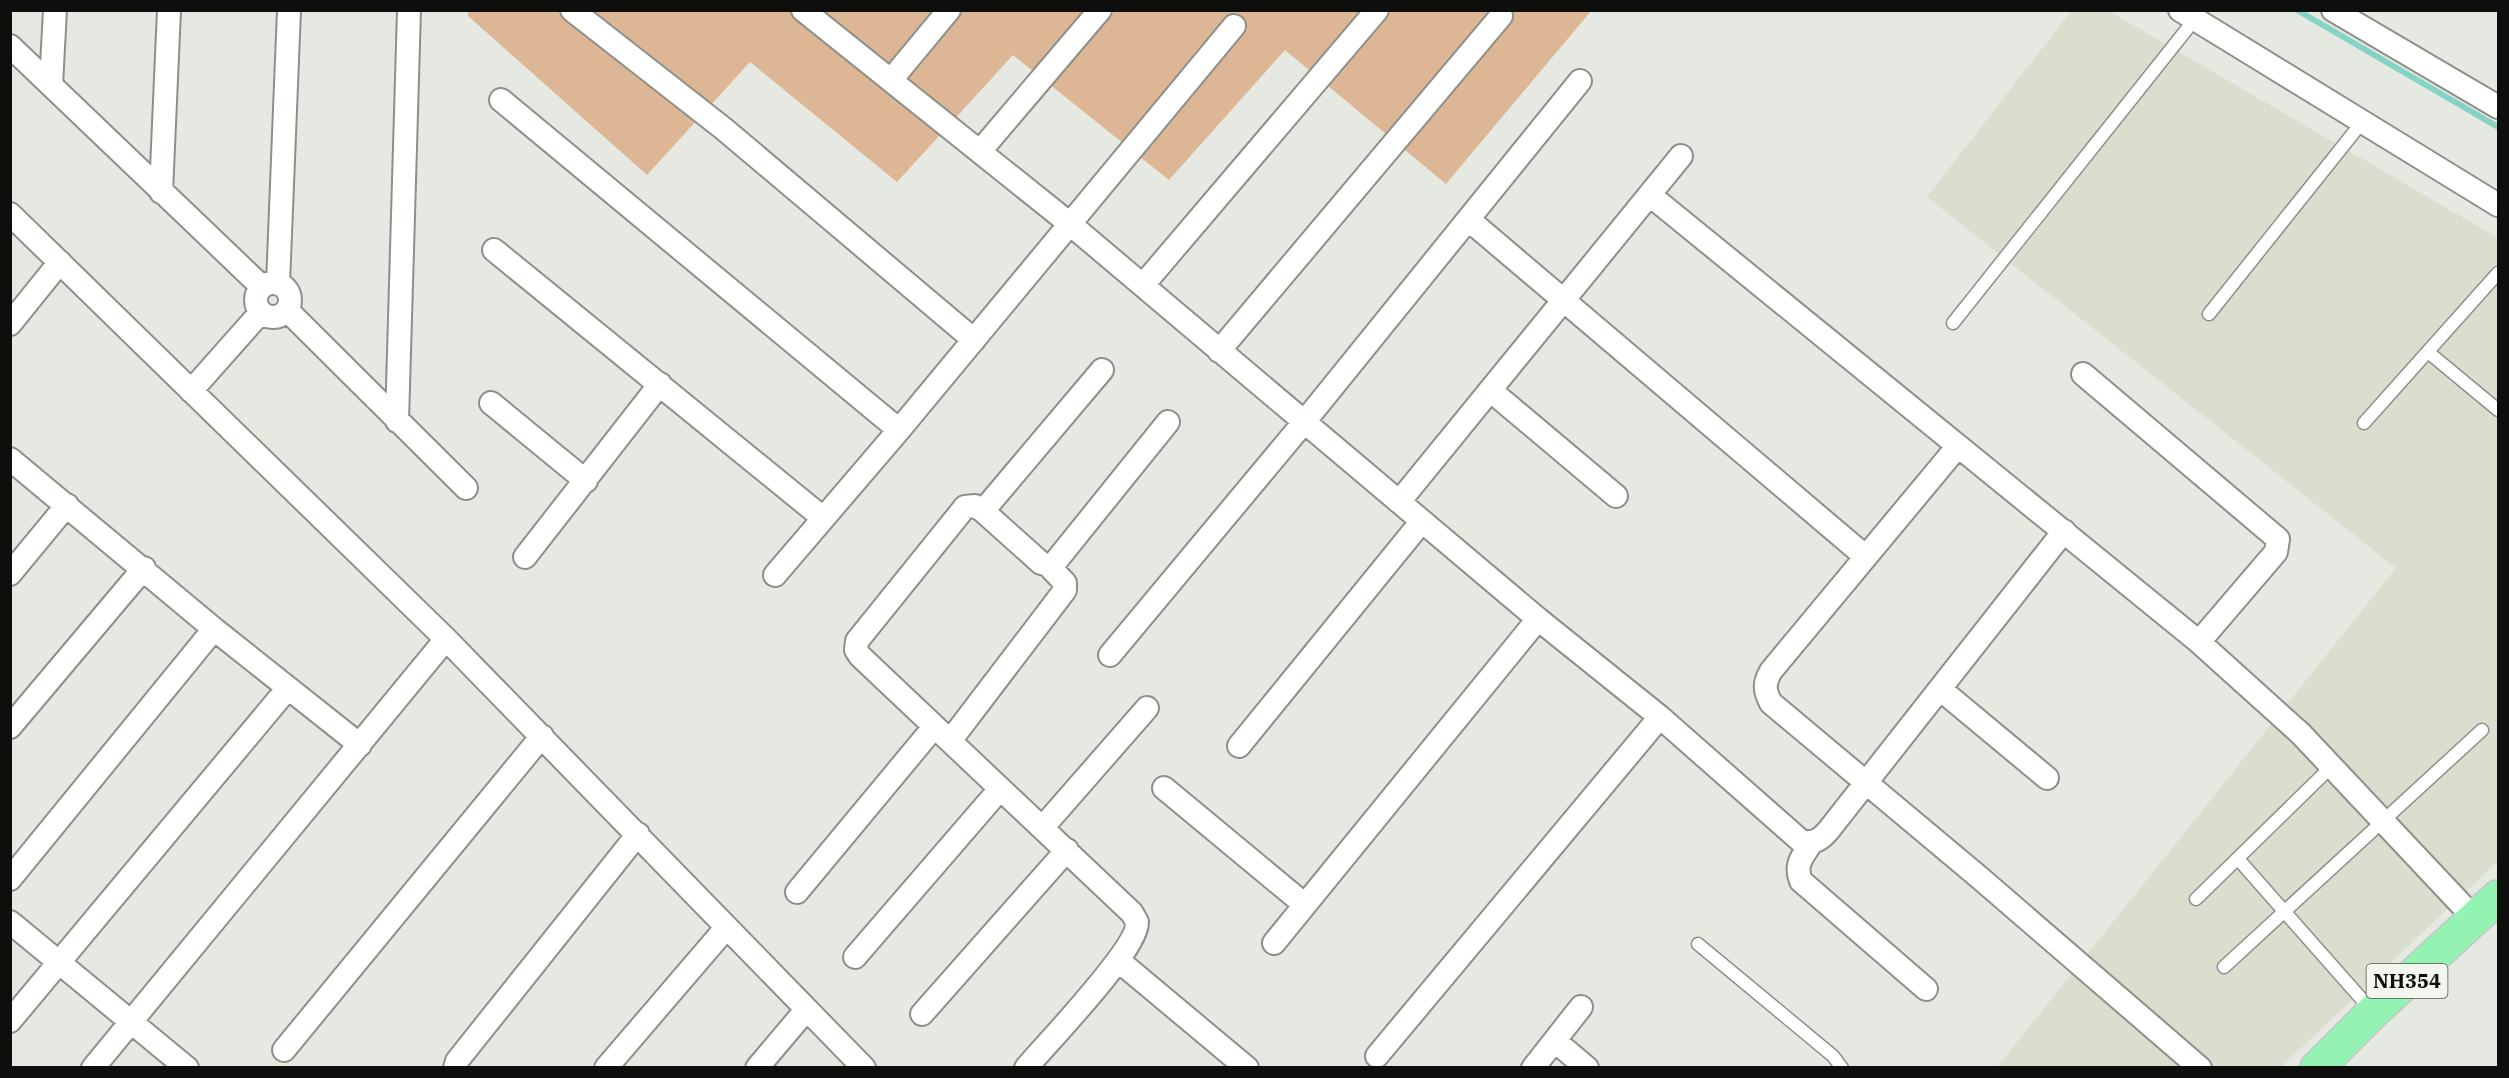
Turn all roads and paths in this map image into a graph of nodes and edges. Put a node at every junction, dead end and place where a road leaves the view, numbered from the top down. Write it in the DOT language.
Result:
graph roads {
  1 [pos="55,10"];
  2 [pos="169,10"];
  3 [pos="289,10"];
  4 [pos="409,10"];
  5 [pos="572,10"];
  6 [pos="803,10"];
  7 [pos="949,10"];
  8 [pos="1100,10"];
  9 [pos="1377,10"];
  10 [pos="2333,10"];
  11 [pos="2188,15"];
  12 [pos="1501,16"];
  13 [pos="1234,26"];
  14 [pos="10,46"];
  15 [pos="891,80"];
  16 [pos="1580,81"];
  17 [pos="51,85"];
  18 [pos="501,100"];
  19 [pos="2499,107"];
  20 [pos="2363,121"];
  21 [pos="981,150"];
  22 [pos="1681,156"];
  23 [pos="161,192"];
  24 [pos="1651,196"];
  25 [pos="2499,205"];
  26 [pos="10,214"];
  27 [pos="1469,220"];
  28 [pos="1070,224"];
  29 [pos="494,250"];
  30 [pos="60,262"];
  31 [pos="2499,273"];
  32 [pos="270,285"];
  33 [pos="1143,285"];
  34 [pos="1563,299"];
  35 [pos="287,310"];
  36 [pos="261,312"];
  37 [pos="2209,314"];
  38 [pos="1953,323"];
  39 [pos="10,324"];
  40 [pos="975,340"];
  41 [pos="1219,351"];
  42 [pos="2428,352"];
  43 [pos="1102,370"];
  44 [pos="2083,374"];
  45 [pos="660,384"];
  46 [pos="1490,390"];
  47 [pos="190,391"];
  48 [pos="491,403"];
  49 [pos="2499,410"];
  50 [pos="397,421"];
  51 [pos="1305,421"];
  52 [pos="1168,422"];
  53 [pos="2364,423"];
  54 [pos="899,430"];
  55 [pos="1958,446"];
  56 [pos="10,459"];
  57 [pos="586,481"];
  58 [pos="466,488"];
  59 [pos="1616,496"];
  60 [pos="1399,502"];
  61 [pos="67,505"];
  62 [pos="983,511"];
  63 [pos="823,518"];
  64 [pos="1422,521"];
  65 [pos="2064,531"];
  66 [pos="525,557"];
  67 [pos="1866,557"];
  68 [pos="1049,566"];
  69 [pos="144,568"];
  70 [pos="10,574"];
  71 [pos="775,575"];
  72 [pos="1538,619"];
  73 [pos="214,629"];
  74 [pos="446,639"];
  75 [pos="2199,642"];
  76 [pos="1110,655"];
  77 [pos="288,688"];
  78 [pos="1940,689"];
  79 [pos="1147,708"];
  80 [pos="1660,717"];
  81 [pos="10,727"];
  82 [pos="2482,730"];
  83 [pos="942,734"];
  84 [pos="542,736"];
  85 [pos="360,744"];
  86 [pos="1239,746"];
  87 [pos="2331,767"];
  88 [pos="2048,778"];
  89 [pos="1866,784"];
  90 [pos="1164,788"];
  91 [pos="1000,789"];
  92 [pos="2382,822"];
  93 [pos="1043,827"];
  94 [pos="639,834"];
  95 [pos="1812,842"];
  96 [pos="1067,850"];
  97 [pos="2239,860"];
  98 [pos="10,879"];
  99 [pos="797,892"];
  100 [pos="2499,897"];
  101 [pos="2196,899"];
  102 [pos="1305,905"];
  103 [pos="2284,911"];
  104 [pos="2475,919"];
  105 [pos="10,922"];
  106 [pos="726,928"];
  107 [pos="1274,942"];
  108 [pos="1698,944"];
  109 [pos="855,957"];
  110 [pos="1119,961"];
  111 [pos="59,963"];
  112 [pos="2224,966"];
  113 [pos="1926,989"];
  114 [pos="1581,1007"];
  115 [pos="806,1010"];
  116 [pos="2373,1012"];
  117 [pos="922,1014"];
  118 [pos="10,1021"];
  119 [pos="130,1022"];
  120 [pos="1555,1041"];
  121 [pos="284,1050"];
  122 [pos="1377,1056"];
  123 [pos="93,1068"];
  124 [pos="187,1068"];
  125 [pos="455,1068"];
  126 [pos="606,1068"];
  127 [pos="757,1068"];
  128 [pos="864,1068"];
  129 [pos="1026,1068"];
  130 [pos="1247,1068"];
  131 [pos="1533,1068"];
  132 [pos="1587,1068"];
  133 [pos="1842,1068"];
  134 [pos="2200,1068"];
  135 [pos="2317,1068"];
  1 -- 17 [label="street"];
  2 -- 23 [label="street"];
  3 -- 32 [label="street"];
  4 -- 50 [label="street"];
  5 -- 40 [label="street"];
  6 -- 15 [label="street"];
  7 -- 15 [label="street"];
  8 -- 21 [label="street"];
  9 -- 33 [label="street"];
  10 -- 19 [label="street"];
  11 -- 20 [label="street"];
  11 -- 38 [label="lane"];
  12 -- 41 [label="street"];
  13 -- 28 [label="street"];
  14 -- 17 [label="street"];
  15 -- 21 [label="street"];
  16 -- 27 [label="street"];
  17 -- 23 [label="street"];
  18 -- 54 [label="street"];
  20 -- 25 [label="street"];
  20 -- 37 [label="lane"];
  21 -- 28 [label="street"];
  22 -- 24 [label="street"];
  23 -- 32 [label="street"];
  24 -- 34 [label="street"];
  24 -- 55 [label="street"];
  26 -- 30 [label="street"];
  27 -- 34 [label="street"];
  27 -- 51 [label="street"];
  28 -- 33 [label="street"];
  28 -- 40 [label="street"];
  29 -- 45 [label="street"];
  30 -- 39 [label="street"];
  30 -- 47 [label="street"];
  31 -- 42 [label="lane"];
  32 -- 35 [label="street"];
  32 -- 36 [label="street"];
  33 -- 41 [label="street"];
  34 -- 46 [label="street"];
  34 -- 67 [label="street"];
  35 -- 36 [label="street"];
  35 -- 50 [label="street"];
  36 -- 47 [label="street"];
  40 -- 54 [label="street"];
  41 -- 51 [label="street"];
  42 -- 49 [label="lane"];
  42 -- 53 [label="lane"];
  43 -- 62 [label="street"];
  44 -- 75 [label="street"];
  45 -- 57 [label="street"];
  45 -- 63 [label="street"];
  46 -- 59 [label="street"];
  46 -- 60 [label="street"];
  47 -- 74 [label="street"];
  48 -- 57 [label="street"];
  50 -- 58 [label="street"];
  51 -- 60 [label="street"];
  51 -- 76 [label="street"];
  52 -- 68 [label="street"];
  54 -- 63 [label="street"];
  55 -- 65 [label="street"];
  55 -- 67 [label="street"];
  56 -- 61 [label="street"];
  57 -- 66 [label="street"];
  60 -- 64 [label="street"];
  61 -- 69 [label="street"];
  61 -- 70 [label="street"];
  62 -- 68 [label="street"];
  62 -- 83 [label="street"];
  63 -- 71 [label="street"];
  64 -- 72 [label="street"];
  64 -- 86 [label="street"];
  65 -- 75 [label="street"];
  65 -- 78 [label="street"];
  67 -- 89 [label="street"];
  68 -- 83 [label="street"];
  69 -- 73 [label="street"];
  69 -- 81 [label="street"];
  72 -- 80 [label="street"];
  72 -- 102 [label="street"];
  73 -- 77 [label="street"];
  73 -- 98 [label="street"];
  74 -- 84 [label="street"];
  74 -- 85 [label="street"];
  75 -- 87 [label="street"];
  77 -- 85 [label="street"];
  77 -- 111 [label="street"];
  78 -- 88 [label="street"];
  78 -- 89 [label="street"];
  79 -- 93 [label="street"];
  80 -- 95 [label="street"];
  80 -- 122 [label="street"];
  82 -- 92 [label="lane"];
  83 -- 91 [label="street"];
  83 -- 99 [label="street"];
  84 -- 94 [label="street"];
  84 -- 121 [label="street"];
  85 -- 119 [label="street"];
  87 -- 92 [label="street"];
  87 -- 97 [label="lane"];
  89 -- 95 [label="street"];
  89 -- 134 [label="street"];
  90 -- 102 [label="street"];
  91 -- 93 [label="street"];
  91 -- 109 [label="street"];
  92 -- 103 [label="lane"];
  92 -- 104 [label="street"];
  93 -- 96 [label="street"];
  94 -- 106 [label="street"];
  94 -- 125 [label="street"];
  95 -- 113 [label="street"];
  96 -- 110 [label="street"];
  96 -- 117 [label="street"];
  97 -- 101 [label="lane"];
  97 -- 103 [label="lane"];
  100 -- 104 [label="highway, NH354"];
  102 -- 107 [label="street"];
  103 -- 112 [label="lane"];
  103 -- 116 [label="lane"];
  104 -- 116 [label="highway, NH354"];
  105 -- 111 [label="street"];
  106 -- 115 [label="street"];
  106 -- 126 [label="street"];
  108 -- 133 [label="lane"];
  110 -- 129 [label="street"];
  110 -- 130 [label="street"];
  111 -- 118 [label="street"];
  111 -- 119 [label="street"];
  114 -- 120 [label="street"];
  115 -- 127 [label="street"];
  115 -- 128 [label="street"];
  116 -- 135 [label="highway, NH354"];
  119 -- 123 [label="street"];
  119 -- 124 [label="street"];
  120 -- 131 [label="street"];
  120 -- 132 [label="street"];
}
